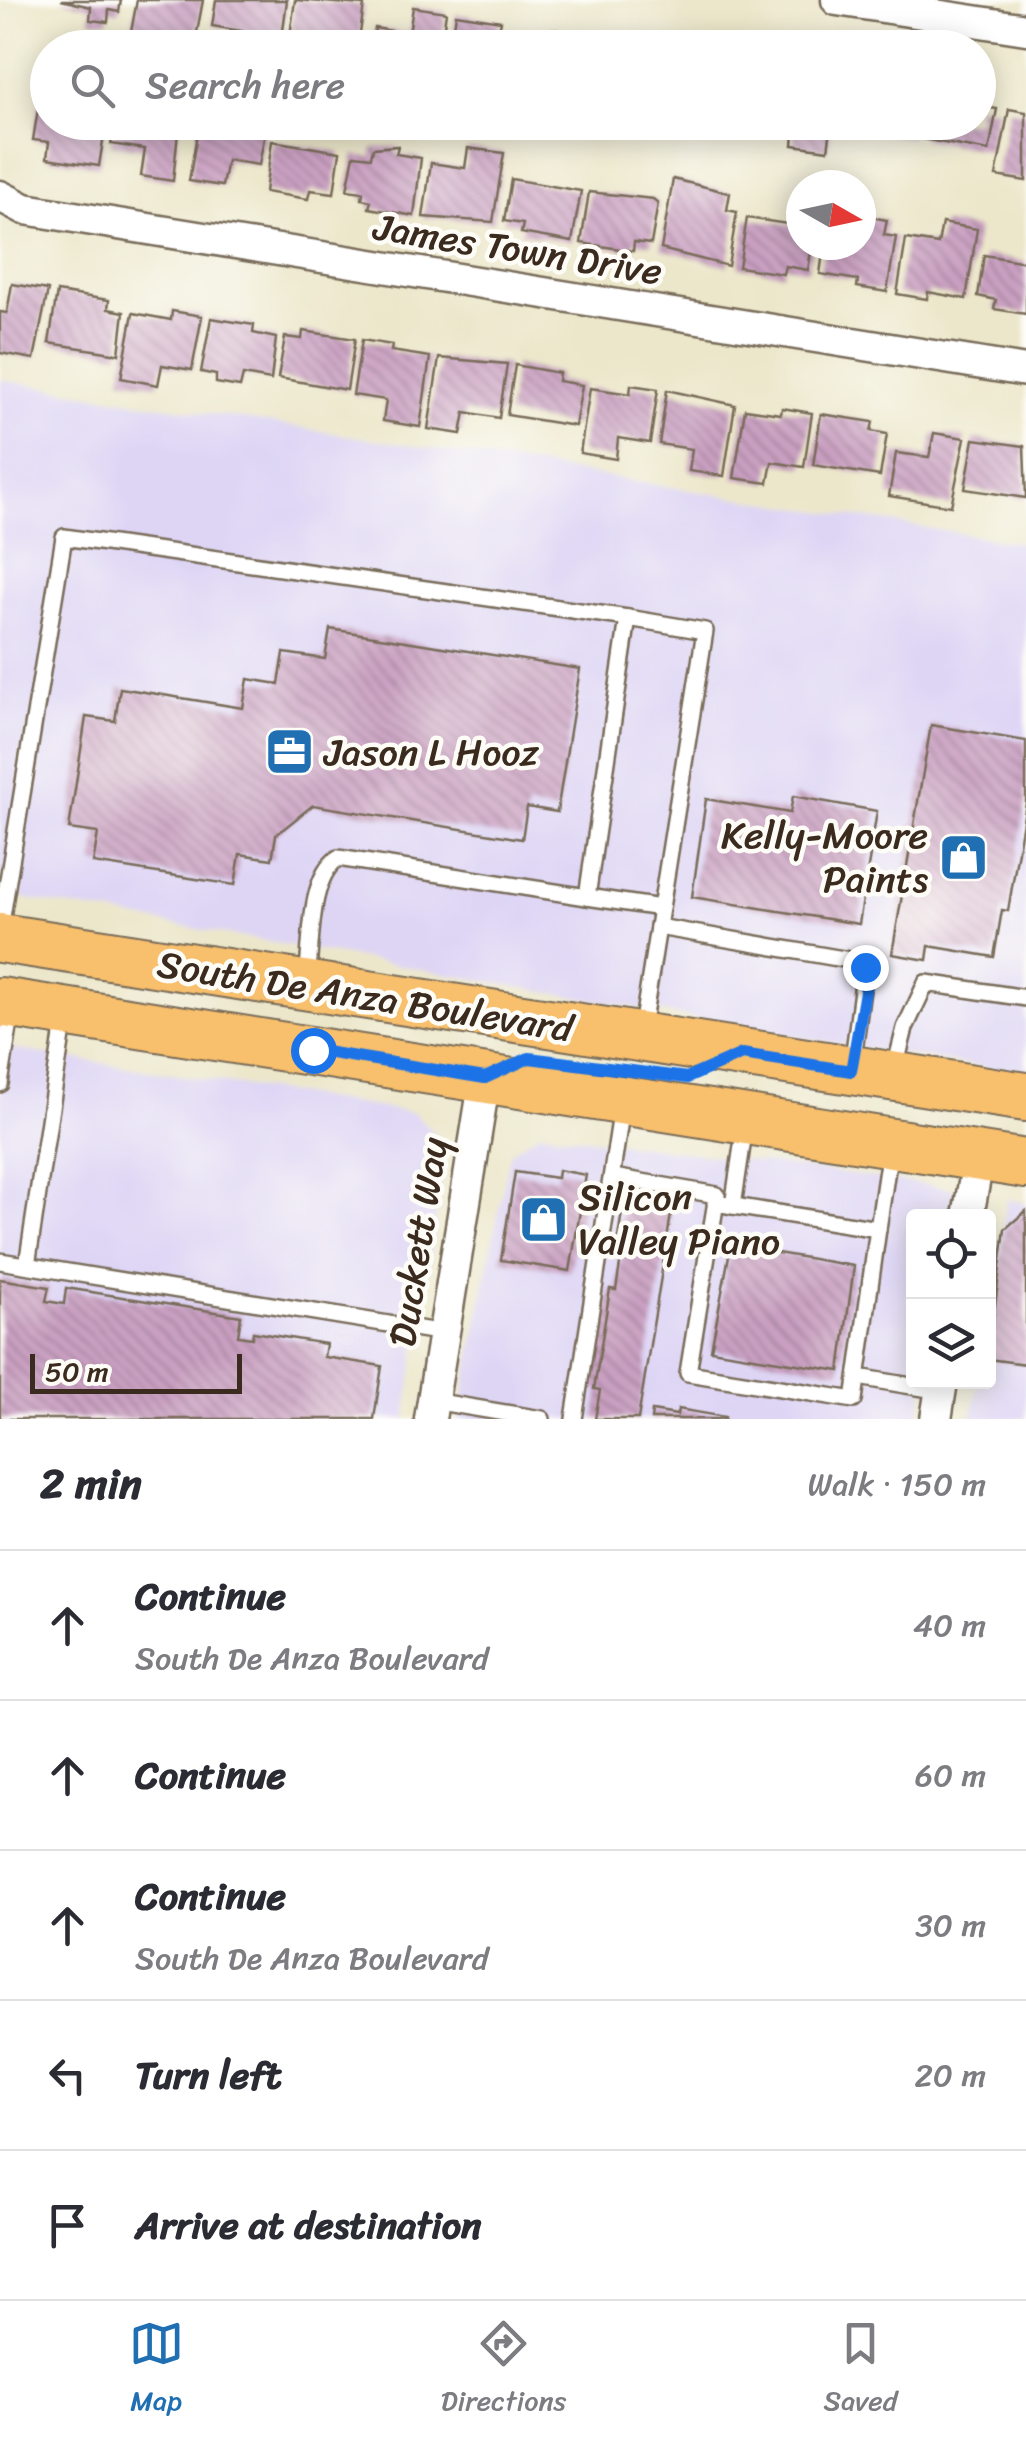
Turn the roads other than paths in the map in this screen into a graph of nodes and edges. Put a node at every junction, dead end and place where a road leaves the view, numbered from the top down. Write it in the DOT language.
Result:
graph roads {
  1 [pos="837,0"];
  2 [pos="1026,30"];
  3 [pos="0,196"];
  4 [pos="1026,372"];
  5 [pos="628,618"];
  6 [pos="588,897"];
  7 [pos="661,908"];
  8 [pos="658,927"];
  9 [pos="0,929"];
  10 [pos="0,938"];
  11 [pos="306,988"];
  12 [pos="1026,998"];
  13 [pos="6,1003"];
  14 [pos="66,1012"];
  15 [pos="470,1014"];
  16 [pos="238,1039"];
  17 [pos="640,1039"];
  18 [pos="742,1054"];
  19 [pos="872,1074"];
  20 [pos="485,1078"];
  21 [pos="0,1084"];
  22 [pos="1026,1097"];
  23 [pos="623,1100"];
  24 [pos="746,1120"];
  25 [pos="1026,1137"];
  26 [pos="891,1143"];
  27 [pos="979,1156"];
  28 [pos="1026,1164"];
  29 [pos="613,1178"];
  30 [pos="715,1203"];
  31 [pos="733,1206"];
  32 [pos="969,1209"];
  33 [pos="878,1229"];
  34 [pos="0,1261"];
  35 [pos="28,1265"];
  36 [pos="444,1333"];
  37 [pos="858,1377"];
  38 [pos="940,1397"];
  39 [pos="432,1410"];
  40 [pos="542,1419"];
  41 [pos="574,1419"];
  1 -- 2 [label="street"];
  3 -- 4 [label="street, James Town Drive"];
  5 -- 6 [label="lane"];
  5 -- 7 [label="lane"];
  5 -- 9 [label="lane"];
  6 -- 7 [label="lane"];
  6 -- 11 [label="lane"];
  7 -- 8 [label="lane"];
  8 -- 17 [label="lane"];
  8 -- 19 [label="lane"];
  10 -- 11 [label="main road, South De Anza Boulevard"];
  11 -- 15 [label="main road, South De Anza Boulevard"];
  12 -- 19 [label="lane"];
  13 -- 14 [label="main road, South De Anza Boulevard"];
  13 -- 21 [label="lane"];
  14 -- 16 [label="main road, South De Anza Boulevard"];
  14 -- 35 [label="lane"];
  15 -- 16 [label="main road"];
  15 -- 17 [label="main road, South De Anza Boulevard"];
  16 -- 20 [label="main road, South De Anza Boulevard"];
  17 -- 18 [label="main road, South De Anza Boulevard"];
  18 -- 19 [label="main road, South De Anza Boulevard"];
  18 -- 20 [label="main road"];
  19 -- 22 [label="main road, South De Anza Boulevard"];
  20 -- 23 [label="main road, South De Anza Boulevard"];
  20 -- 36 [label="street, Duckett Way"];
  23 -- 24 [label="main road, South De Anza Boulevard"];
  23 -- 29 [label="lane"];
  24 -- 26 [label="main road, South De Anza Boulevard"];
  24 -- 31 [label="lane"];
  25 -- 27 [label="main road"];
  26 -- 27 [label="main road, South De Anza Boulevard"];
  26 -- 33 [label="lane"];
  27 -- 28 [label="main road, South De Anza Boulevard"];
  27 -- 32 [label="street"];
  29 -- 30 [label="lane"];
  29 -- 41 [label="lane"];
  30 -- 31 [label="lane"];
  30 -- 37 [label="lane"];
  31 -- 33 [label="lane"];
  33 -- 37 [label="lane"];
  34 -- 35 [label="lane"];
  35 -- 36 [label="lane"];
  36 -- 39 [label="street, Duckett Way"];
  37 -- 38 [label="lane"];
  39 -- 40 [label="lane"];
}
